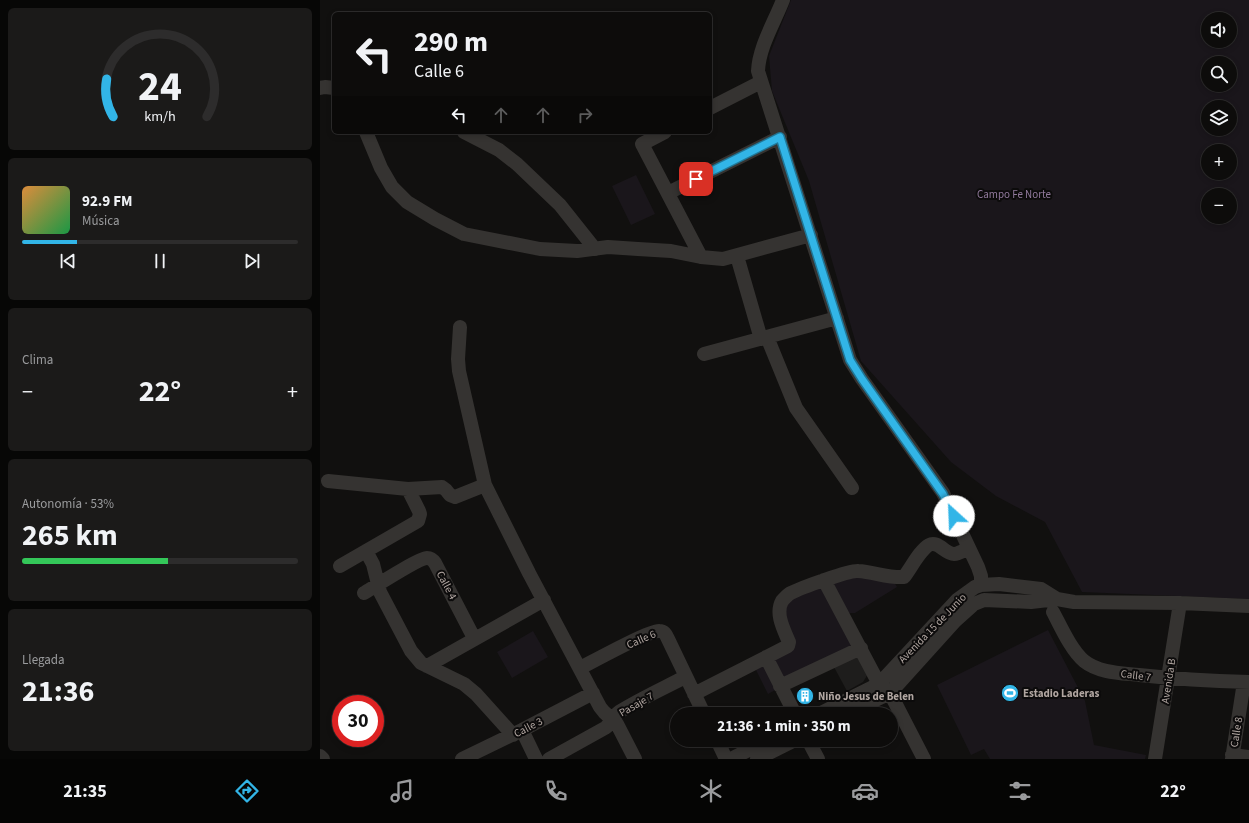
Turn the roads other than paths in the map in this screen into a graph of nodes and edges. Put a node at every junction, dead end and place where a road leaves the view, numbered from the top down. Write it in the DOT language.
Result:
graph roads {
  1 [pos="783,0"];
  2 [pos="761,82"];
  3 [pos="320,88"];
  4 [pos="332,88"];
  5 [pos="712,107"];
  6 [pos="367,134"];
  7 [pos="468,134"];
  8 [pos="660,134"];
  9 [pos="780,137"];
  10 [pos="668,193"];
  11 [pos="811,235"];
  12 [pos="595,249"];
  13 [pos="737,256"];
  14 [pos="701,257"];
  15 [pos="837,318"];
  16 [pos="460,327"];
  17 [pos="764,338"];
  18 [pos="704,354"];
  19 [pos="328,481"];
  20 [pos="485,485"];
  21 [pos="408,488"];
  22 [pos="852,488"];
  23 [pos="968,548"];
  24 [pos="366,551"];
  25 [pos="340,566"];
  26 [pos="824,580"];
  27 [pos="378,585"];
  28 [pos="981,585"];
  29 [pos="364,593"];
  30 [pos="544,600"];
  31 [pos="1180,603"];
  32 [pos="1055,605"];
  33 [pos="1249,606"];
  34 [pos="474,638"];
  35 [pos="860,648"];
  36 [pos="766,657"];
  37 [pos="426,666"];
  38 [pos="580,668"];
  39 [pos="685,677"];
  40 [pos="1168,678"];
  41 [pos="1246,682"];
  42 [pos="780,686"];
  43 [pos="885,688"];
  44 [pos="593,694"];
  45 [pos="694,694"];
  46 [pos="700,707"];
  47 [pos="791,707"];
  48 [pos="837,707"];
  49 [pos="857,707"];
  50 [pos="612,719"];
  51 [pos="518,732"];
  52 [pos="720,747"];
  53 [pos="754,747"];
  54 [pos="781,747"];
  55 [pos="812,747"];
  56 [pos="320,756"];
  57 [pos="1232,757"];
  58 [pos="1249,757"];
  59 [pos="323,759"];
  60 [pos="462,759"];
  61 [pos="536,759"];
  62 [pos="549,759"];
  63 [pos="635,759"];
  64 [pos="726,759"];
  65 [pos="731,759"];
  66 [pos="757,759"];
  67 [pos="818,759"];
  68 [pos="924,759"];
  69 [pos="1155,759"];
  1 -- 2 [label="street"];
  2 -- 5 [label="street"];
  2 -- 9 [label="street"];
  3 -- 4 [label="street"];
  6 -- 12 [label="street"];
  7 -- 12 [label="street"];
  8 -- 10 [label="street"];
  9 -- 10 [label="street"];
  9 -- 11 [label="street"];
  10 -- 14 [label="street"];
  11 -- 13 [label="street"];
  11 -- 15 [label="street"];
  12 -- 14 [label="street"];
  13 -- 14 [label="street"];
  13 -- 17 [label="street"];
  15 -- 17 [label="street"];
  15 -- 23 [label="street"];
  16 -- 20 [label="street"];
  17 -- 18 [label="street"];
  17 -- 22 [label="street"];
  19 -- 21 [label="street"];
  20 -- 21 [label="street"];
  20 -- 30 [label="street"];
  21 -- 24 [label="street"];
  23 -- 26 [label="street"];
  23 -- 28 [label="street"];
  24 -- 25 [label="street"];
  24 -- 27 [label="street"];
  26 -- 35 [label="street"];
  26 -- 36 [label="street"];
  27 -- 29 [label="street, Calle 4"];
  27 -- 34 [label="street, Calle 4"];
  27 -- 37 [label="street"];
  28 -- 32 [label="street, Avenida 15 de Junio"];
  28 -- 43 [label="street, Avenida 15 de Junio"];
  30 -- 34 [label="street"];
  30 -- 38 [label="street"];
  31 -- 32 [label="street, Avenida 15 de Junio"];
  31 -- 33 [label="street, Avenida 15 de Junio"];
  31 -- 40 [label="street, Avenida B"];
  32 -- 40 [label="street, Calle 7"];
  32 -- 43 [label="street, Avenida 15 de Junio"];
  34 -- 37 [label="street"];
  35 -- 42 [label="street"];
  35 -- 43 [label="street"];
  36 -- 42 [label="street"];
  36 -- 45 [label="street"];
  37 -- 51 [label="street"];
  38 -- 39 [label="street, Calle 6"];
  38 -- 44 [label="street"];
  39 -- 45 [label="street, Calle 6"];
  39 -- 50 [label="street, Pasaje 7"];
  40 -- 41 [label="street, Calle 7"];
  40 -- 69 [label="street, Avenida B"];
  41 -- 57 [label="street, Calle 8"];
  42 -- 47 [label="street"];
  43 -- 48 [label="street, Avenida 15 de Junio"];
  43 -- 49 [label="street, Avenida 15 de Junio"];
  43 -- 68 [label="street"];
  44 -- 50 [label="street"];
  44 -- 51 [label="street, Calle 3"];
  45 -- 46 [label="street, Calle 6"];
  50 -- 62 [label="street, Pasaje 7"];
  50 -- 63 [label="street"];
  51 -- 60 [label="street, Calle 3"];
  51 -- 61 [label="street"];
  52 -- 64 [label="street"];
  53 -- 65 [label="street"];
  54 -- 66 [label="street"];
  55 -- 67 [label="street"];
  56 -- 59 [label="street"];
  57 -- 58 [label="street"];
}
